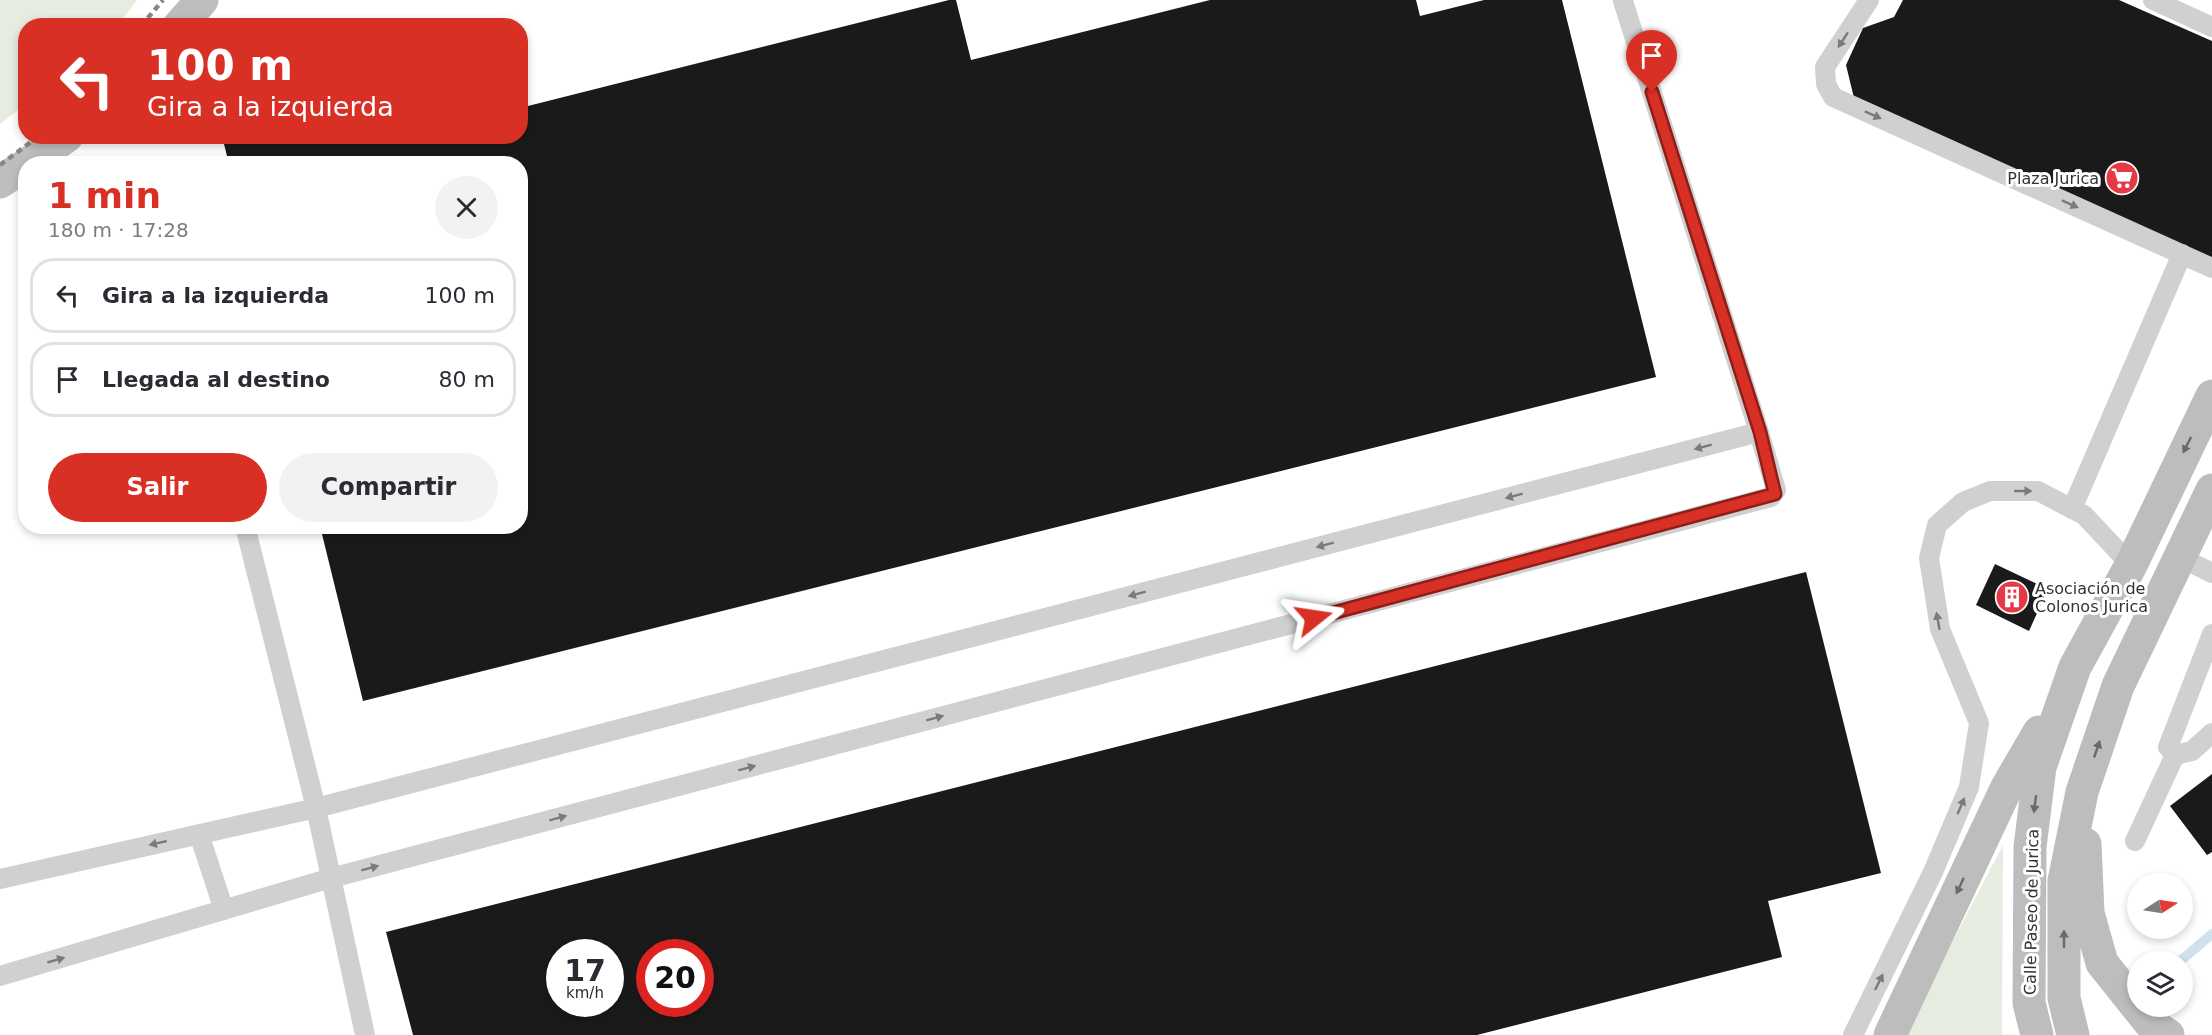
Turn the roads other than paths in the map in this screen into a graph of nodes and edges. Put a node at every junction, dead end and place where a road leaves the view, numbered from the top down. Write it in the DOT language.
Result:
graph roads {
  1 [pos="202,0"];
  2 [pos="1869,0"];
  3 [pos="2153,0"];
  4 [pos="1623,1"];
  5 [pos="186,18"];
  6 [pos="2212,27"];
  7 [pos="56,144"];
  8 [pos="38,156"];
  9 [pos="18,170"];
  10 [pos="0,182"];
  11 [pos="2182,254"];
  12 [pos="2212,268"];
  13 [pos="2212,396"];
  14 [pos="1760,432"];
  15 [pos="2212,490"];
  16 [pos="2072,509"];
  17 [pos="247,534"];
  18 [pos="2180,557"];
  19 [pos="2131,565"];
  20 [pos="2212,573"];
  21 [pos="2212,634"];
  22 [pos="2075,667"];
  23 [pos="2212,733"];
  24 [pos="2175,755"];
  25 [pos="2082,792"];
  26 [pos="316,808"];
  27 [pos="199,834"];
  28 [pos="2135,841"];
  29 [pos="331,878"];
  30 [pos="0,879"];
  31 [pos="224,910"];
  32 [pos="0,976"];
  33 [pos="2159,1029"];
  34 [pos="365,1035"];
  35 [pos="1853,1035"];
  36 [pos="1890,1035"];
  37 [pos="2037,1035"];
  38 [pos="2073,1035"];
  1 -- 5 [label="street"];
  2 -- 11 [label="lane, one-way"];
  3 -- 6 [label="lane"];
  4 -- 14 [label="lane"];
  7 -- 8 [label="street"];
  9 -- 10 [label="street"];
  11 -- 12 [label="lane"];
  11 -- 16 [label="lane"];
  13 -- 19 [label="street, Calle Paseo de Jurica, one-way"];
  14 -- 26 [label="lane, one-way"];
  29 -- 14 [label="lane, one-way"];
  15 -- 18 [label="street, Calle Paseo de Jurica"];
  16 -- 19 [label="lane"];
  35 -- 16 [label="lane, one-way"];
  17 -- 26 [label="lane"];
  18 -- 20 [label="lane"];
  25 -- 18 [label="street, Calle Paseo de Jurica, one-way"];
  19 -- 22 [label="street, Calle Paseo de Jurica"];
  21 -- 24 [label="lane"];
  22 -- 36 [label="street, one-way"];
  22 -- 37 [label="street, Calle Paseo de Jurica, one-way"];
  23 -- 24 [label="lane"];
  24 -- 28 [label="lane"];
  25 -- 33 [label="street"];
  38 -- 25 [label="street, Calle Paseo de Jurica, one-way"];
  26 -- 27 [label="lane"];
  26 -- 29 [label="lane"];
  27 -- 30 [label="lane, one-way"];
  27 -- 31 [label="lane"];
  29 -- 31 [label="lane"];
  29 -- 34 [label="lane"];
  32 -- 31 [label="lane, one-way"];
}
